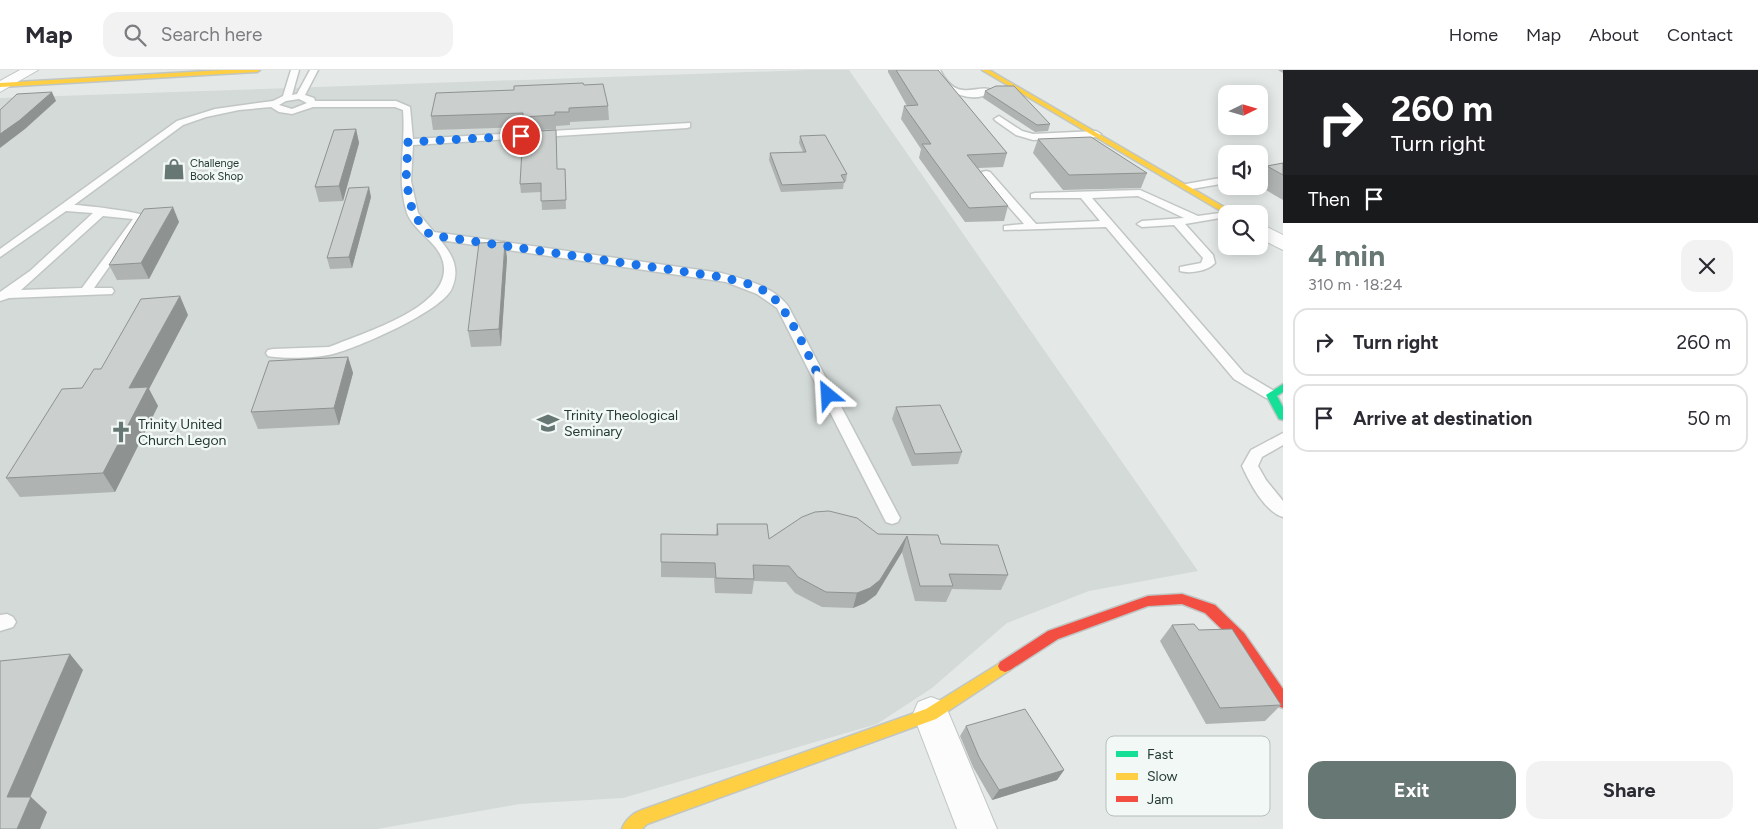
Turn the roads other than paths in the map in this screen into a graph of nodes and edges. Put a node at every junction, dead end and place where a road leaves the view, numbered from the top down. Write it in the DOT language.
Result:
graph roads {
  1 [pos="31,70"];
  2 [pos="238,70"];
  3 [pos="257,70"];
  4 [pos="295,70"];
  5 [pos="314,70"];
  6 [pos="936,70"];
  7 [pos="985,70"];
  8 [pos="1,85"];
  9 [pos="989,92"];
  10 [pos="300,96"];
  11 [pos="287,98"];
  12 [pos="276,104"];
  13 [pos="311,104"];
  14 [pos="999,119"];
  15 [pos="687,125"];
  16 [pos="1096,134"];
  17 [pos="408,142"];
  18 [pos="1283,169"];
  19 [pos="1268,172"];
  20 [pos="986,174"];
  21 [pos="1218,181"];
  22 [pos="1186,187"];
  23 [pos="1083,194"];
  24 [pos="1035,196"];
  25 [pos="1218,205"];
  26 [pos="64,208"];
  27 [pos="100,213"];
  28 [pos="1218,216"];
  29 [pos="1197,220"];
  30 [pos="1176,221"];
  31 [pos="1108,224"];
  32 [pos="1142,224"];
  33 [pos="1032,226"];
  34 [pos="1008,228"];
  35 [pos="430,235"];
  36 [pos="1268,235"];
  37 [pos="1283,244"];
  38 [pos="1,252"];
  39 [pos="1184,269"];
  40 [pos="108,291"];
  41 [pos="85,292"];
  42 [pos="4,296"];
  43 [pos="273,353"];
  44 [pos="1283,387"];
  45 [pos="1271,395"];
  46 [pos="1283,416"];
  47 [pos="1283,438"];
  48 [pos="1283,511"];
  49 [pos="892,518"];
  50 [pos="1283,701"];
  51 [pos="931,714"];
  52 [pos="630,829"];
  53 [pos="977,829"];
  1 -- 8 [label="street"];
  2 -- 3 [label="street"];
  2 -- 8 [label="street"];
  4 -- 11 [label="lane"];
  5 -- 10 [label="lane"];
  6 -- 9 [label="lane"];
  7 -- 16 [label="street"];
  10 -- 11 [label="lane"];
  10 -- 13 [label="lane"];
  11 -- 12 [label="lane"];
  12 -- 13 [label="lane"];
  12 -- 26 [label="lane"];
  13 -- 17 [label="lane"];
  14 -- 16 [label="lane"];
  15 -- 17 [label="lane"];
  16 -- 22 [label="street"];
  17 -- 35 [label="lane"];
  18 -- 19 [label="lane"];
  20 -- 33 [label="lane"];
  21 -- 22 [label="lane"];
  22 -- 25 [label="street"];
  23 -- 24 [label="lane"];
  23 -- 29 [label="lane"];
  23 -- 31 [label="lane"];
  26 -- 27 [label="lane"];
  26 -- 38 [label="lane"];
  27 -- 41 [label="lane"];
  27 -- 42 [label="lane"];
  28 -- 29 [label="lane"];
  29 -- 30 [label="lane"];
  30 -- 32 [label="lane"];
  30 -- 39 [label="lane"];
  31 -- 33 [label="lane"];
  31 -- 45 [label="lane"];
  33 -- 34 [label="lane"];
  35 -- 43 [label="lane"];
  35 -- 49 [label="lane"];
  36 -- 37 [label="street"];
  40 -- 41 [label="lane"];
  41 -- 42 [label="lane"];
  44 -- 45 [label="street"];
  45 -- 46 [label="street"];
  47 -- 48 [label="lane"];
  50 -- 51 [label="street"];
  51 -- 52 [label="street"];
  51 -- 53 [label="street"];
}
